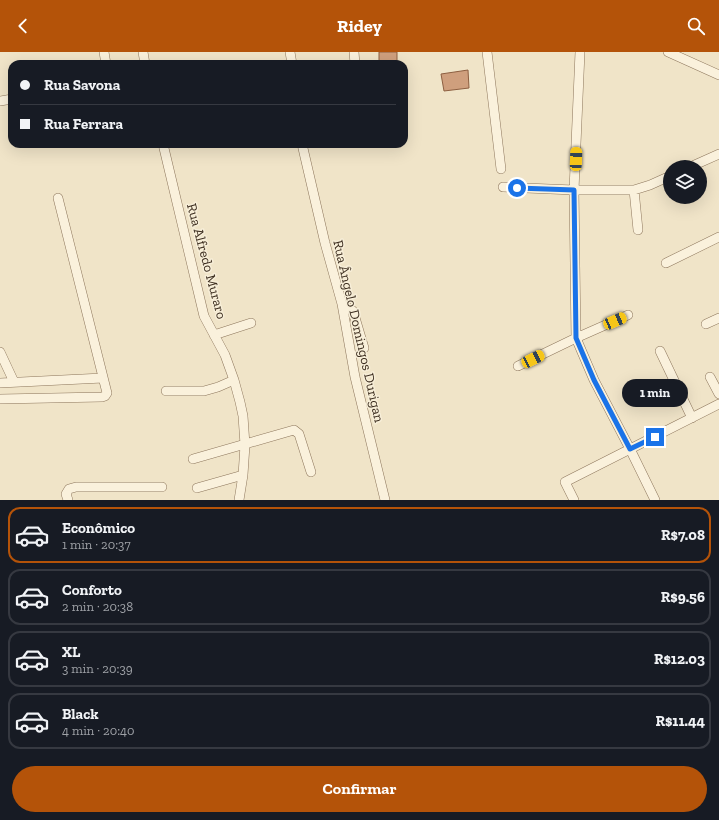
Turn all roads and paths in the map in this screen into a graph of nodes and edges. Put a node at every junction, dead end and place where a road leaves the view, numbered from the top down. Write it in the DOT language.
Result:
graph roads {
  1 [pos="487,52"];
  2 [pos="580,52"];
  3 [pos="668,52"];
  4 [pos="719,76"];
  5 [pos="164,148"];
  6 [pos="303,148"];
  7 [pos="719,154"];
  8 [pos="706,160"];
  9 [pos="501,169"];
  10 [pos="663,179"];
  11 [pos="503,187"];
  12 [pos="574,190"];
  13 [pos="634,190"];
  14 [pos="58,198"];
  15 [pos="638,230"];
  16 [pos="719,237"];
  17 [pos="666,263"];
  18 [pos="342,304"];
  19 [pos="628,315"];
  20 [pos="719,318"];
  21 [pos="251,323"];
  22 [pos="706,324"];
  23 [pos="214,335"];
  24 [pos="576,338"];
  25 [pos="364,348"];
  26 [pos="660,351"];
  27 [pos="0,352"];
  28 [pos="518,366"];
  29 [pos="710,377"];
  30 [pos="103,378"];
  31 [pos="234,380"];
  32 [pos="14,382"];
  33 [pos="0,383"];
  34 [pos="166,391"];
  35 [pos="719,394"];
  36 [pos="0,399"];
  37 [pos="719,404"];
  38 [pos="692,418"];
  39 [pos="245,445"];
  40 [pos="630,449"];
  41 [pos="193,459"];
  42 [pos="311,472"];
  43 [pos="243,475"];
  44 [pos="162,487"];
  45 [pos="197,488"];
  46 [pos="68,500"];
  47 [pos="239,500"];
  48 [pos="385,500"];
  49 [pos="574,500"];
  50 [pos="655,500"];
  1 -- 9 [label="street"];
  2 -- 12 [label="street"];
  3 -- 4 [label="street"];
  5 -- 23 [label="street, Rua Alfredo Muraro"];
  6 -- 18 [label="street, Rua Ângelo Domingos Durigan"];
  7 -- 8 [label="street"];
  10 -- 13 [label="street"];
  11 -- 12 [label="street"];
  12 -- 13 [label="street"];
  12 -- 24 [label="street"];
  13 -- 15 [label="street"];
  14 -- 30 [label="street"];
  16 -- 17 [label="street"];
  18 -- 25 [label="street"];
  18 -- 48 [label="street, Rua Ângelo Domingos Durigan"];
  19 -- 24 [label="street"];
  20 -- 22 [label="street"];
  21 -- 23 [label="street"];
  23 -- 31 [label="street, Rua Alfredo Muraro"];
  24 -- 28 [label="street"];
  24 -- 40 [label="street"];
  26 -- 38 [label="street"];
  27 -- 32 [label="street"];
  29 -- 35 [label="street"];
  30 -- 32 [label="street"];
  30 -- 36 [label="street"];
  31 -- 34 [label="street"];
  31 -- 39 [label="street, Rua Alfredo Muraro"];
  32 -- 33 [label="street"];
  37 -- 38 [label="street"];
  38 -- 40 [label="street"];
  39 -- 41 [label="street"];
  39 -- 42 [label="street"];
  39 -- 43 [label="street, Rua Alfredo Muraro"];
  40 -- 49 [label="street"];
  40 -- 50 [label="street"];
  43 -- 45 [label="street"];
  43 -- 47 [label="street, Rua Alfredo Muraro"];
  44 -- 46 [label="street"];
}
